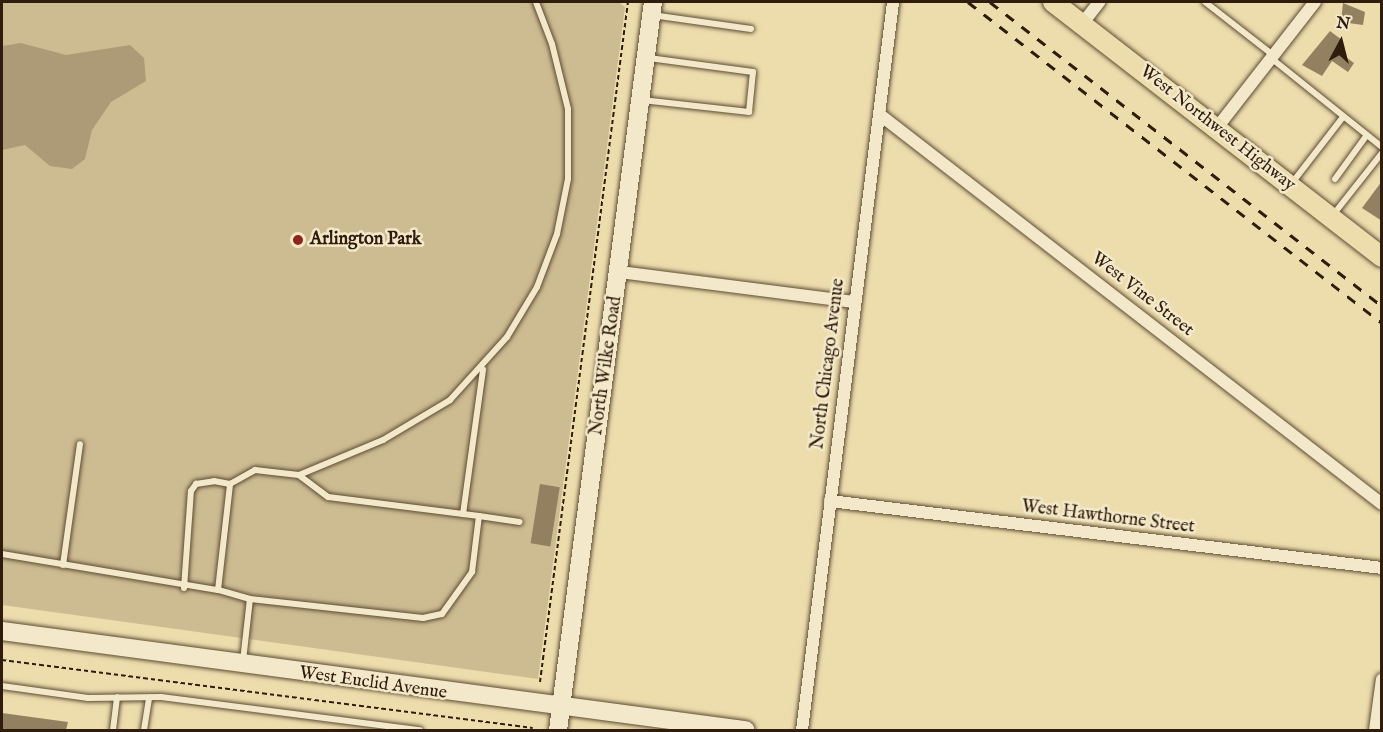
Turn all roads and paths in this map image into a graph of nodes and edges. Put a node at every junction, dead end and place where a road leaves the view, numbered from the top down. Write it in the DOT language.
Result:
graph roads {
  1 [pos="536,2"];
  2 [pos="628,2"];
  3 [pos="893,2"];
  4 [pos="1053,2"];
  5 [pos="1099,2"];
  6 [pos="1205,2"];
  7 [pos="1315,2"];
  8 [pos="652,8"];
  9 [pos="1082,24"];
  10 [pos="751,29"];
  11 [pos="1272,56"];
  12 [pos="646,57"];
  13 [pos="641,99"];
  14 [pos="879,114"];
  15 [pos="1343,117"];
  16 [pos="1216,129"];
  17 [pos="1366,135"];
  18 [pos="1382,147"];
  19 [pos="1382,153"];
  20 [pos="1335,179"];
  21 [pos="1290,186"];
  22 [pos="1331,218"];
  23 [pos="1382,256"];
  24 [pos="620,272"];
  25 [pos="854,302"];
  26 [pos="483,368"];
  27 [pos="80,444"];
  28 [pos="299,475"];
  29 [pos="230,484"];
  30 [pos="830,501"];
  31 [pos="1382,504"];
  32 [pos="463,514"];
  33 [pos="479,516"];
  34 [pos="520,522"];
  35 [pos="2,554"];
  36 [pos="63,565"];
  37 [pos="1382,568"];
  38 [pos="184,588"];
  39 [pos="218,590"];
  40 [pos="250,599"];
  41 [pos="2,631"];
  42 [pos="2,660"];
  43 [pos="243,666"];
  44 [pos="1382,679"];
  45 [pos="540,682"];
  46 [pos="2,686"];
  47 [pos="117,697"];
  48 [pos="149,697"];
  49 [pos="561,709"];
  50 [pos="533,728"];
  51 [pos="113,730"];
  52 [pos="144,730"];
  53 [pos="420,730"];
  54 [pos="558,730"];
  55 [pos="745,730"];
  56 [pos="802,730"];
  57 [pos="1375,730"];
  1 -- 26 [label="lane"];
  2 -- 45 [label="path"];
  3 -- 14 [label="street, North Chicago Avenue"];
  4 -- 9 [label="main road, West Northwest Highway"];
  5 -- 9 [label="street"];
  6 -- 11 [label="lane"];
  7 -- 11 [label="street"];
  8 -- 10 [label="lane"];
  8 -- 12 [label="main road, North Wilke Road"];
  9 -- 16 [label="main road, West Northwest Highway"];
  11 -- 15 [label="lane"];
  11 -- 16 [label="street"];
  12 -- 13 [label="main road, North Wilke Road"];
  12 -- 13 [label="lane"];
  13 -- 24 [label="main road, North Wilke Road"];
  14 -- 25 [label="street, North Chicago Avenue"];
  14 -- 31 [label="street, West Vine Street"];
  15 -- 17 [label="lane"];
  15 -- 21 [label="lane"];
  16 -- 21 [label="main road, West Northwest Highway"];
  17 -- 18 [label="lane"];
  17 -- 20 [label="lane"];
  19 -- 22 [label="lane"];
  21 -- 22 [label="main road, West Northwest Highway"];
  22 -- 23 [label="main road, West Northwest Highway"];
  24 -- 25 [label="street"];
  24 -- 49 [label="main road, North Wilke Road"];
  25 -- 30 [label="street, North Chicago Avenue"];
  26 -- 28 [label="lane"];
  26 -- 32 [label="lane"];
  27 -- 36 [label="lane"];
  28 -- 29 [label="lane"];
  28 -- 32 [label="lane"];
  29 -- 38 [label="lane"];
  29 -- 39 [label="lane"];
  30 -- 37 [label="street, West Hawthorne Street"];
  30 -- 56 [label="street, North Chicago Avenue"];
  32 -- 33 [label="lane"];
  33 -- 34 [label="lane"];
  33 -- 40 [label="lane"];
  35 -- 36 [label="lane"];
  36 -- 38 [label="lane"];
  38 -- 39 [label="lane"];
  39 -- 40 [label="lane"];
  40 -- 43 [label="lane"];
  41 -- 43 [label="main road, West Euclid Avenue"];
  42 -- 50 [label="path"];
  43 -- 49 [label="main road, West Euclid Avenue"];
  44 -- 57 [label="street"];
  46 -- 47 [label="lane"];
  47 -- 48 [label="lane"];
  47 -- 51 [label="lane"];
  48 -- 52 [label="lane"];
  48 -- 53 [label="lane"];
  49 -- 54 [label="main road, North Wilke Road"];
  49 -- 55 [label="main road, West Euclid Avenue"];
}
